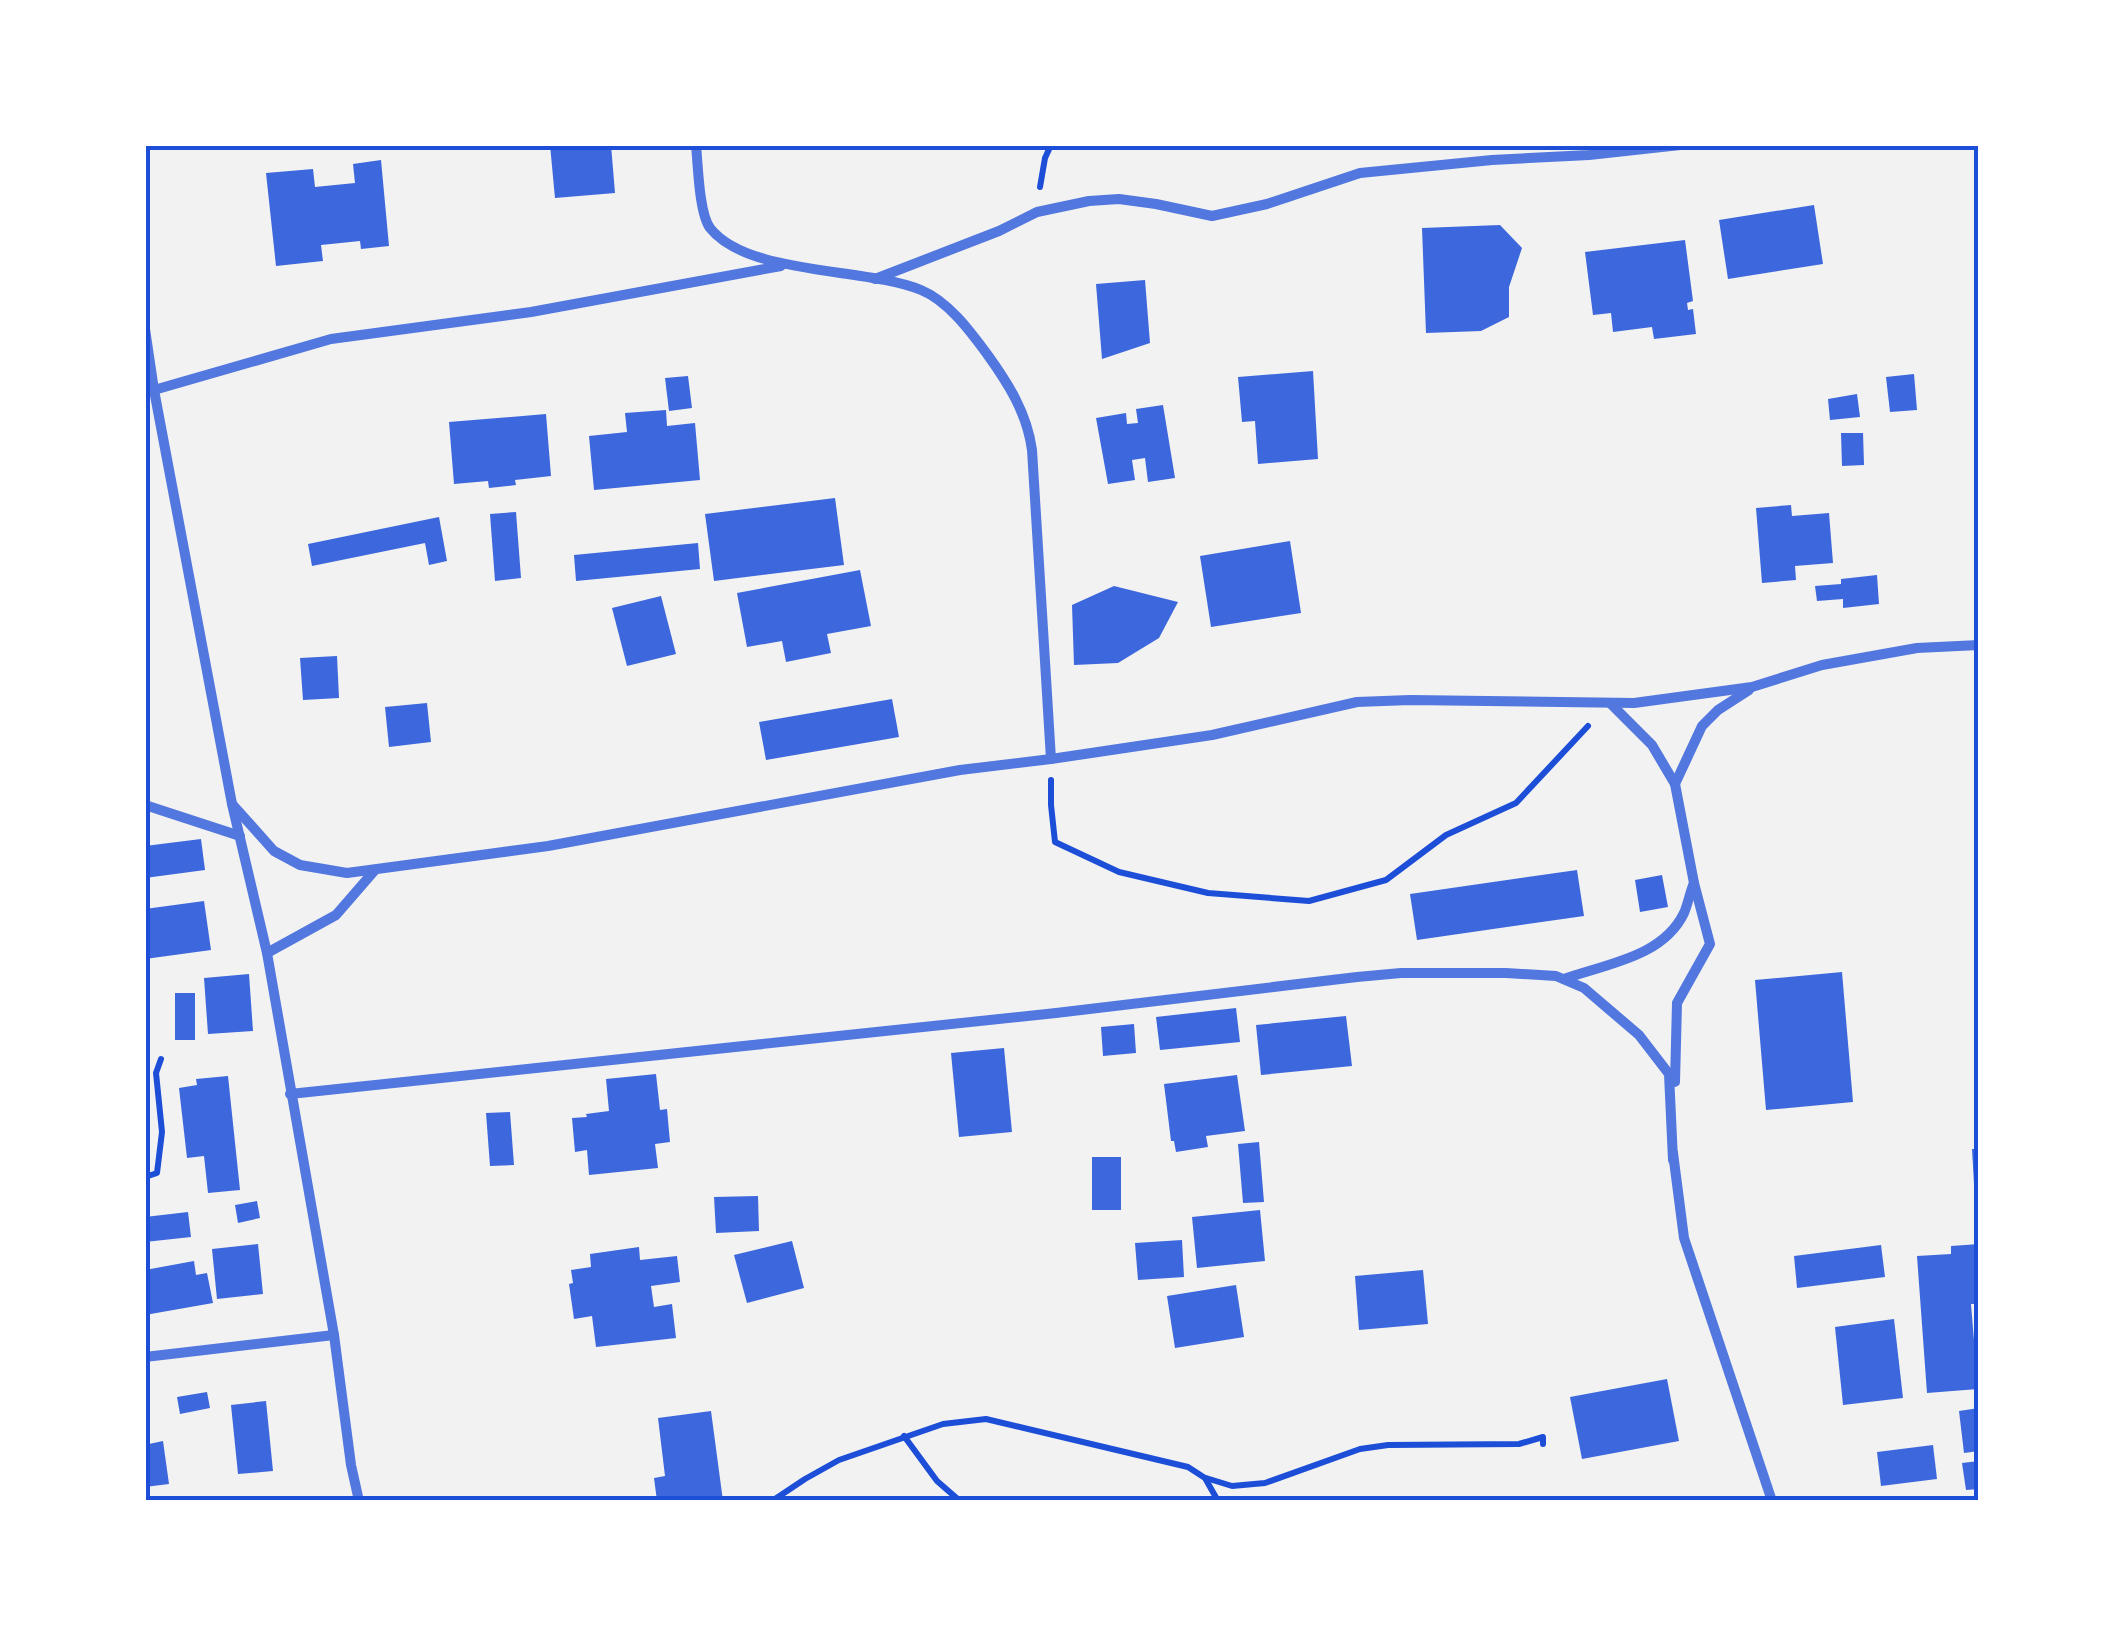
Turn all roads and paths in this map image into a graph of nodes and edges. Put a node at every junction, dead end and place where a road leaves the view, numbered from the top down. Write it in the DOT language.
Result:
graph roads {
  1 [pos="696,145"];
  2 [pos="1051,145"];
  3 [pos="1680,145"];
  4 [pos="1036,212"];
  5 [pos="790,264"];
  6 [pos="875,279"];
  7 [pos="145,329"];
  8 [pos="149,391"];
  9 [pos="1979,645"];
  10 [pos="1752,687"];
  11 [pos="1610,703"];
  12 [pos="1051,759"];
  13 [pos="1675,784"];
  14 [pos="232,804"];
  15 [pos="145,805"];
  16 [pos="240,836"];
  17 [pos="376,869"];
  18 [pos="1694,883"];
  19 [pos="267,953"];
  20 [pos="1563,979"];
  21 [pos="161,1059"];
  22 [pos="290,1094"];
  23 [pos="1673,1160"];
  24 [pos="145,1177"];
  25 [pos="334,1335"];
  26 [pos="145,1357"];
  27 [pos="904,1436"];
  28 [pos="1544,1444"];
  29 [pos="1205,1478"];
  30 [pos="359,1501"];
  31 [pos="772,1501"];
  32 [pos="960,1501"];
  33 [pos="1218,1501"];
  34 [pos="1772,1501"];
  1 -- 5 [label="street"];
  2 -- 4 [label="path"];
  3 -- 4 [label="street"];
  4 -- 6 [label="street"];
  5 -- 6 [label="street"];
  5 -- 8 [label="street"];
  6 -- 12 [label="street"];
  7 -- 8 [label="street"];
  8 -- 14 [label="street"];
  9 -- 10 [label="street"];
  10 -- 11 [label="street"];
  10 -- 13 [label="street"];
  11 -- 12 [label="street"];
  11 -- 12 [label="path"];
  11 -- 13 [label="street"];
  12 -- 17 [label="street"];
  13 -- 18 [label="street"];
  14 -- 16 [label="street"];
  14 -- 17 [label="street"];
  15 -- 16 [label="street"];
  16 -- 19 [label="street"];
  17 -- 19 [label="street"];
  18 -- 20 [label="street"];
  18 -- 23 [label="street"];
  19 -- 22 [label="street"];
  20 -- 22 [label="street"];
  20 -- 23 [label="street"];
  21 -- 24 [label="path"];
  22 -- 25 [label="street"];
  23 -- 34 [label="street"];
  25 -- 26 [label="street"];
  25 -- 30 [label="street"];
  27 -- 29 [label="path"];
  27 -- 31 [label="path"];
  27 -- 32 [label="path"];
  28 -- 29 [label="path"];
  29 -- 33 [label="path"];
}
